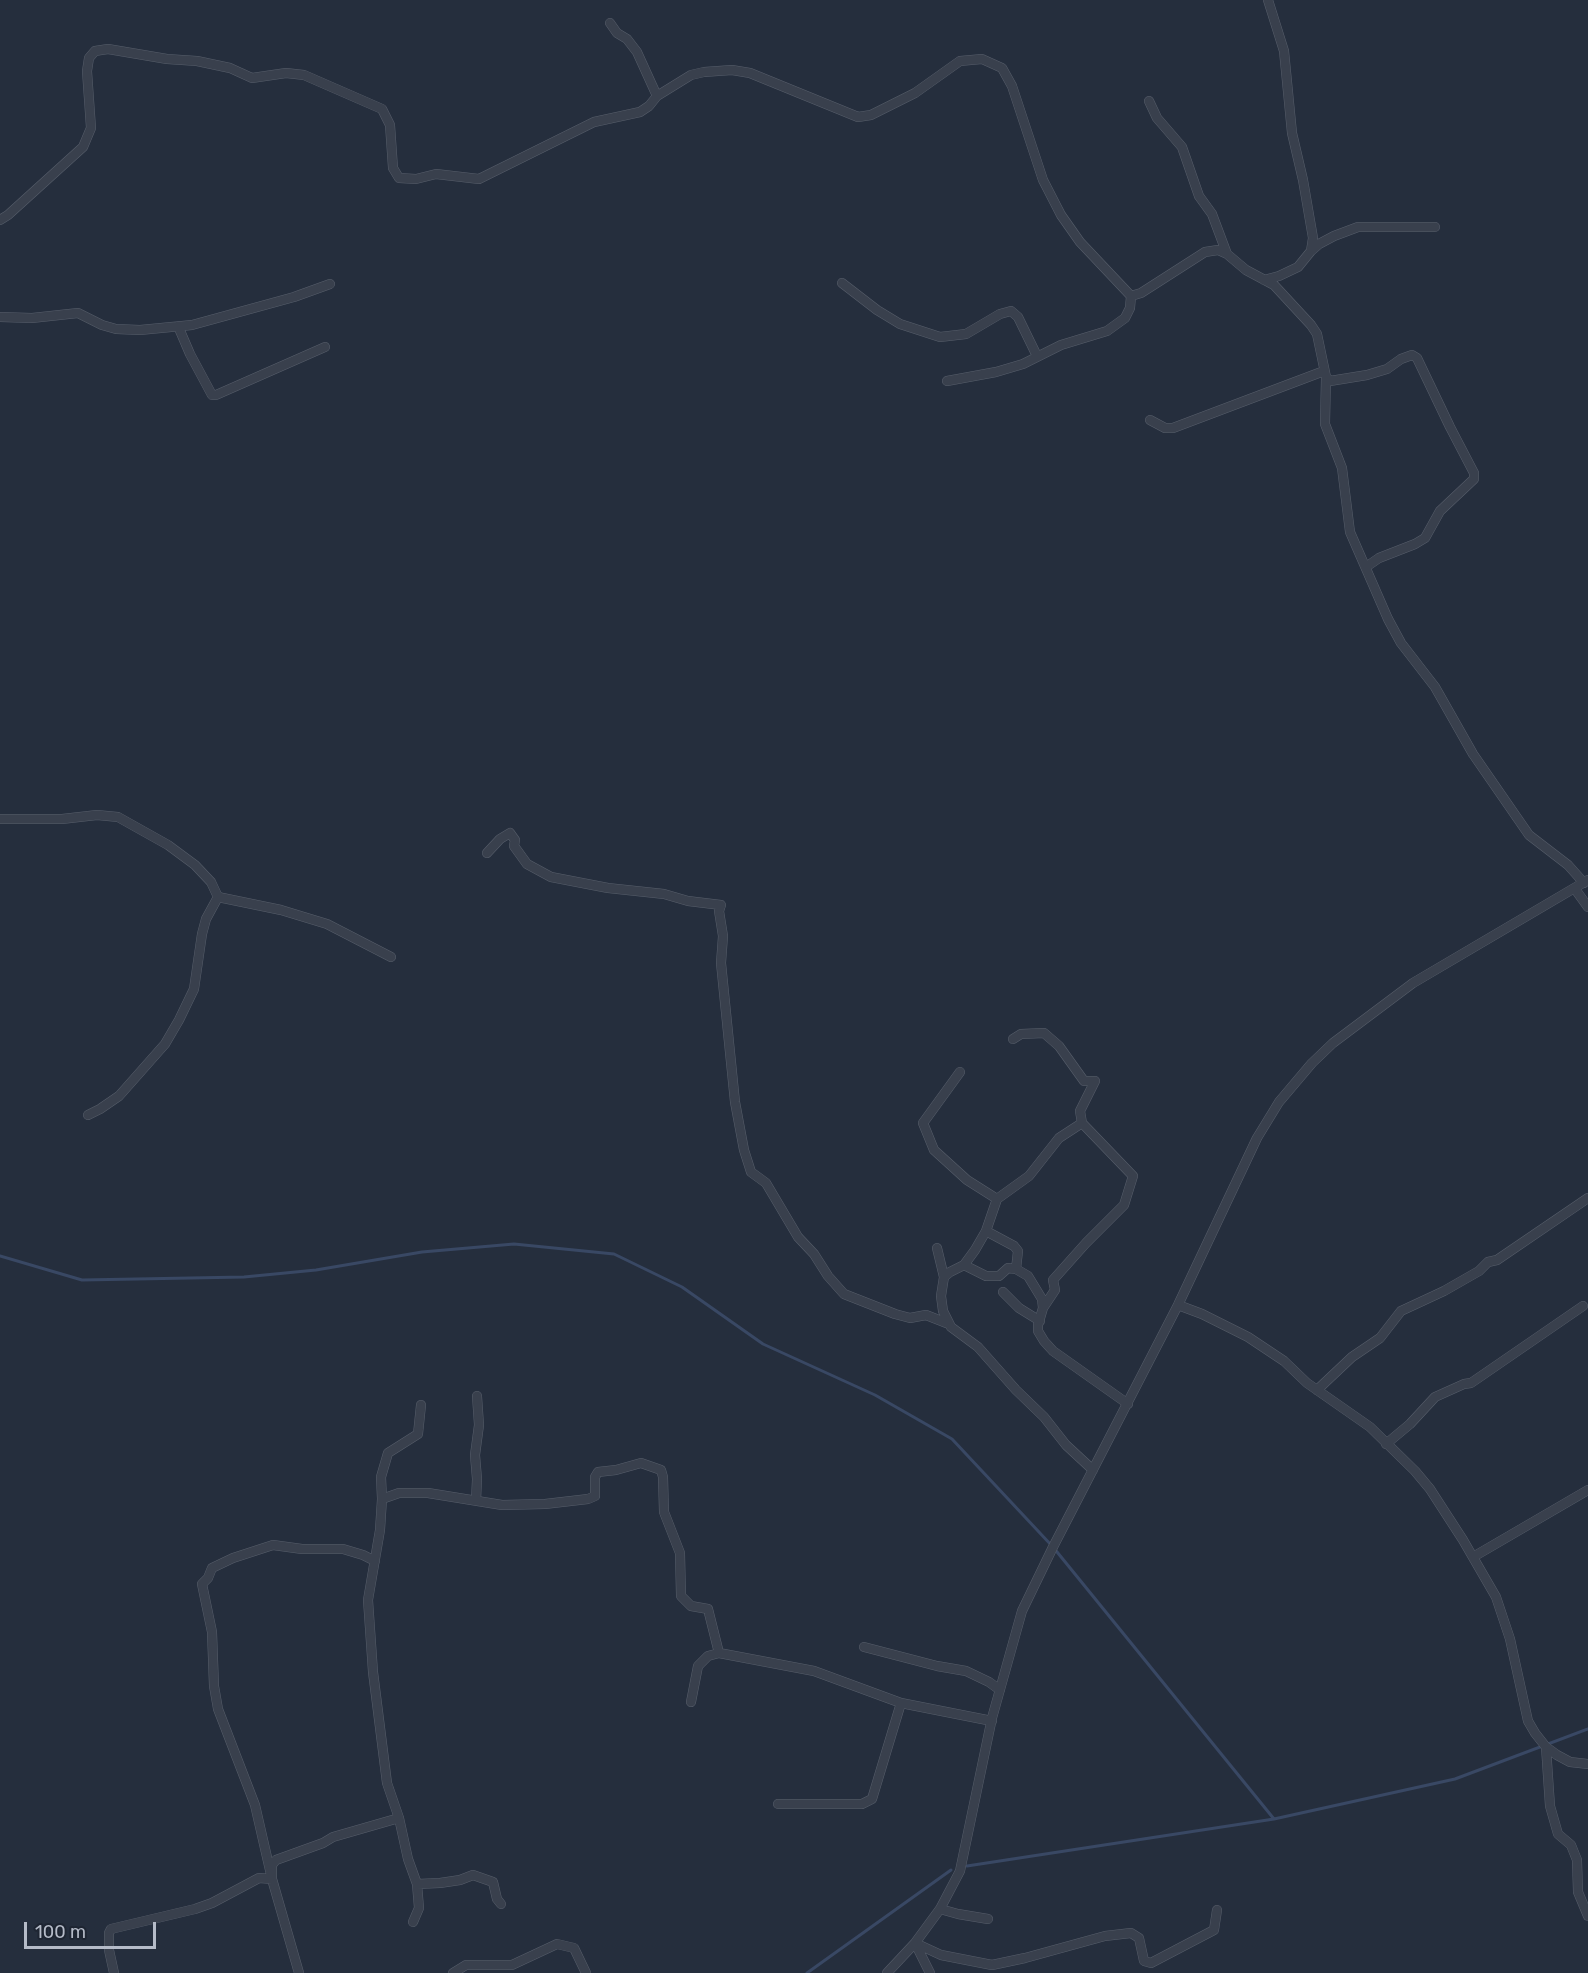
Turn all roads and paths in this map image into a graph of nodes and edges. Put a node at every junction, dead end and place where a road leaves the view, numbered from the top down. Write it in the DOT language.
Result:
graph roads {
  1 [pos="1268,0"];
  2 [pos="610,23"];
  3 [pos="657,96"];
  4 [pos="1149,101"];
  5 [pos="0,220"];
  6 [pos="1434,227"];
  7 [pos="1311,251"];
  8 [pos="1227,254"];
  9 [pos="1264,280"];
  10 [pos="842,283"];
  11 [pos="330,284"];
  12 [pos="1131,296"];
  13 [pos="0,318"];
  14 [pos="178,326"];
  15 [pos="325,347"];
  16 [pos="1037,356"];
  17 [pos="1325,374"];
  18 [pos="947,381"];
  19 [pos="1150,420"];
  20 [pos="1366,567"];
  21 [pos="0,819"];
  22 [pos="487,853"];
  23 [pos="1586,882"];
  24 [pos="1575,890"];
  25 [pos="218,897"];
  26 [pos="1588,907"];
  27 [pos="391,957"];
  28 [pos="1013,1039"];
  29 [pos="960,1072"];
  30 [pos="88,1115"];
  31 [pos="1082,1123"];
  32 [pos="1588,1198"];
  33 [pos="997,1199"];
  34 [pos="986,1231"];
  35 [pos="937,1248"];
  36 [pos="964,1265"];
  37 [pos="1016,1269"];
  38 [pos="944,1277"];
  39 [pos="1003,1292"];
  40 [pos="1178,1305"];
  41 [pos="1583,1306"];
  42 [pos="1043,1308"];
  43 [pos="1040,1321"];
  44 [pos="949,1324"];
  45 [pos="1317,1390"];
  46 [pos="477,1396"];
  47 [pos="1128,1404"];
  48 [pos="421,1405"];
  49 [pos="1386,1444"];
  50 [pos="1093,1470"];
  51 [pos="1588,1490"];
  52 [pos="381,1499"];
  53 [pos="476,1501"];
  54 [pos="1473,1557"];
  55 [pos="375,1561"];
  56 [pos="864,1647"];
  57 [pos="719,1653"];
  58 [pos="1000,1690"];
  59 [pos="691,1702"];
  60 [pos="901,1702"];
  61 [pos="992,1720"];
  62 [pos="1546,1747"];
  63 [pos="1588,1764"];
  64 [pos="778,1804"];
  65 [pos="399,1818"];
  66 [pos="272,1879"];
  67 [pos="417,1884"];
  68 [pos="501,1904"];
  69 [pos="940,1909"];
  70 [pos="1217,1910"];
  71 [pos="1588,1916"];
  72 [pos="988,1919"];
  73 [pos="413,1922"];
  74 [pos="915,1943"];
  75 [pos="114,1973"];
  76 [pos="299,1973"];
  77 [pos="453,1973"];
  78 [pos="586,1973"];
  79 [pos="887,1973"];
  80 [pos="930,1973"];
  1 -- 7 [label="street"];
  2 -- 3 [label="street"];
  3 -- 5 [label="street"];
  3 -- 12 [label="street"];
  4 -- 8 [label="street"];
  6 -- 7 [label="street"];
  7 -- 9 [label="street"];
  8 -- 9 [label="street"];
  8 -- 12 [label="street"];
  9 -- 17 [label="street"];
  10 -- 16 [label="street"];
  11 -- 14 [label="street"];
  12 -- 16 [label="street"];
  13 -- 14 [label="street"];
  14 -- 15 [label="street"];
  16 -- 18 [label="street"];
  17 -- 19 [label="street"];
  17 -- 20 [label="street"];
  17 -- 20 [label="street"];
  20 -- 23 [label="street"];
  21 -- 25 [label="street"];
  22 -- 44 [label="street"];
  23 -- 24 [label="street"];
  24 -- 26 [label="street"];
  24 -- 40 [label="street"];
  25 -- 27 [label="street"];
  25 -- 30 [label="street"];
  28 -- 31 [label="street"];
  29 -- 33 [label="street"];
  31 -- 33 [label="street"];
  31 -- 42 [label="street"];
  32 -- 45 [label="street"];
  33 -- 34 [label="street"];
  34 -- 36 [label="street"];
  34 -- 37 [label="street"];
  35 -- 38 [label="street"];
  36 -- 37 [label="street"];
  36 -- 38 [label="street"];
  37 -- 42 [label="street"];
  38 -- 44 [label="street"];
  39 -- 43 [label="street"];
  40 -- 45 [label="street"];
  40 -- 47 [label="street"];
  41 -- 49 [label="street"];
  42 -- 43 [label="street"];
  43 -- 47 [label="street"];
  44 -- 50 [label="street"];
  45 -- 49 [label="street"];
  46 -- 53 [label="street"];
  47 -- 50 [label="street"];
  48 -- 52 [label="street"];
  49 -- 54 [label="street"];
  50 -- 58 [label="street"];
  51 -- 54 [label="street"];
  52 -- 53 [label="street"];
  52 -- 55 [label="street"];
  53 -- 57 [label="street"];
  54 -- 62 [label="street"];
  55 -- 65 [label="street"];
  55 -- 66 [label="street"];
  56 -- 58 [label="street"];
  57 -- 59 [label="street"];
  57 -- 60 [label="street"];
  58 -- 61 [label="street"];
  60 -- 61 [label="street"];
  60 -- 64 [label="street"];
  61 -- 69 [label="street"];
  62 -- 63 [label="street"];
  62 -- 71 [label="street"];
  65 -- 66 [label="street"];
  65 -- 67 [label="street"];
  66 -- 75 [label="street"];
  66 -- 76 [label="street"];
  67 -- 68 [label="street"];
  67 -- 73 [label="street"];
  69 -- 72 [label="street"];
  69 -- 74 [label="street"];
  70 -- 74 [label="street"];
  74 -- 79 [label="street"];
  74 -- 80 [label="street"];
  77 -- 78 [label="street"];
}
